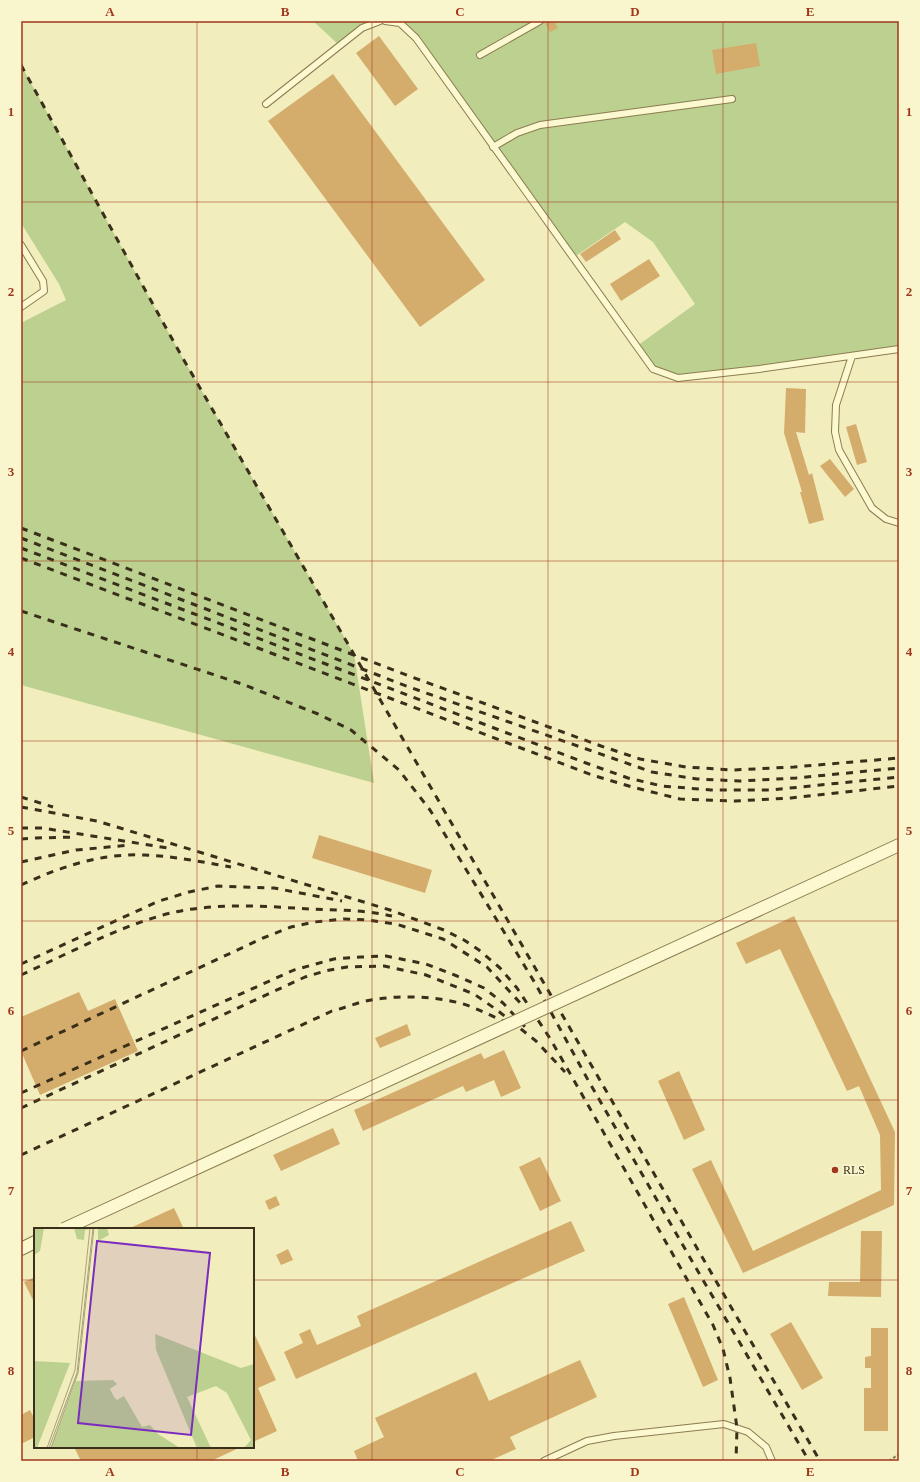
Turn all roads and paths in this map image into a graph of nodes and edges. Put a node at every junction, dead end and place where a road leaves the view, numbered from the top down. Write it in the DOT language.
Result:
graph roads {
  1 [pos="380,21"];
  2 [pos="385,21"];
  3 [pos="540,21"];
  4 [pos="480,55"];
  5 [pos="732,99"];
  6 [pos="266,104"];
  7 [pos="493,147"];
  8 [pos="21,245"];
  9 [pos="21,307"];
  10 [pos="899,350"];
  11 [pos="852,356"];
  12 [pos="899,523"];
  13 [pos="899,845"];
  14 [pos="66,1228"];
  15 [pos="34,1242"];
  16 [pos="21,1249"];
  17 [pos="899,1454"];
  18 [pos="544,1461"];
  19 [pos="772,1461"];
  20 [pos="889,1461"];
  1 -- 6 [label="lane"];
  2 -- 7 [label="lane"];
  3 -- 4 [label="lane"];
  5 -- 7 [label="lane"];
  7 -- 11 [label="lane"];
  8 -- 9 [label="lane"];
  10 -- 11 [label="lane"];
  11 -- 12 [label="lane"];
  13 -- 14 [label="street, bridge"];
  15 -- 16 [label="street"];
  17 -- 20 [label="path"];
  18 -- 19 [label="lane"];
}
